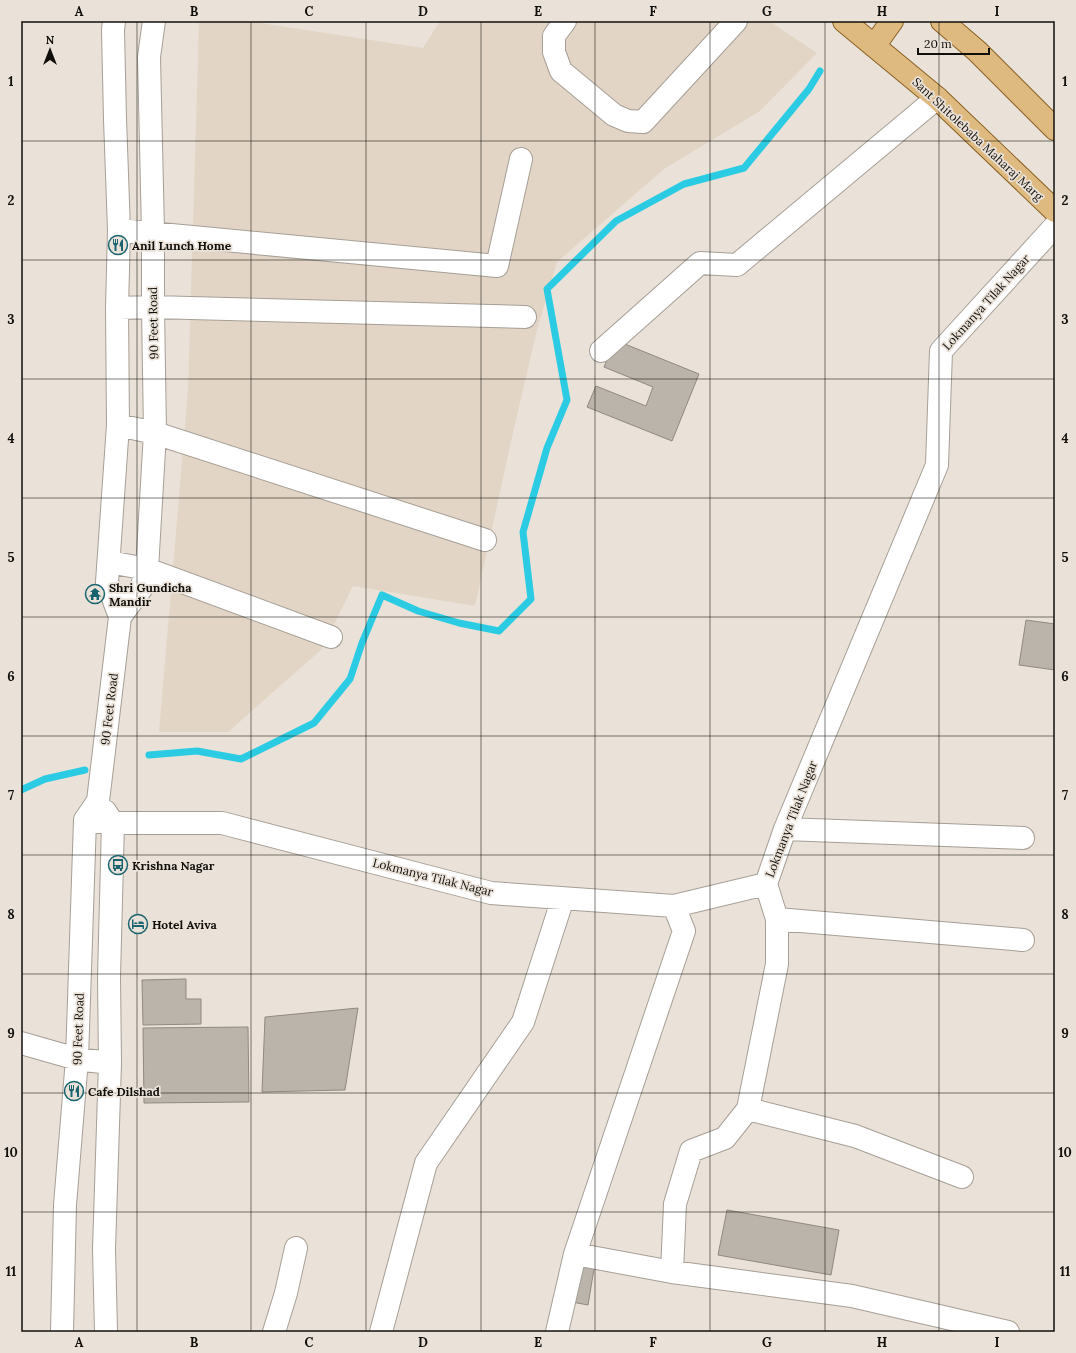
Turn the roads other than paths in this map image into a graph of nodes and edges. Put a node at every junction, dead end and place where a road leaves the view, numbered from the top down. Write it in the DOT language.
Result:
graph roads {
  1 [pos="114,21"];
  2 [pos="154,21"];
  3 [pos="565,21"];
  4 [pos="736,21"];
  5 [pos="844,21"];
  6 [pos="892,21"];
  7 [pos="942,21"];
  8 [pos="874,46"];
  9 [pos="937,98"];
  10 [pos="1055,129"];
  11 [pos="521,159"];
  12 [pos="1055,211"];
  13 [pos="1055,226"];
  14 [pos="119,230"];
  15 [pos="153,232"];
  16 [pos="153,307"];
  17 [pos="117,308"];
  18 [pos="525,317"];
  19 [pos="601,351"];
  20 [pos="118,425"];
  21 [pos="155,433"];
  22 [pos="486,540"];
  23 [pos="109,562"];
  24 [pos="147,569"];
  25 [pos="120,617"];
  26 [pos="331,637"];
  27 [pos="98,801"];
  28 [pos="85,820"];
  29 [pos="113,823"];
  30 [pos="785,828"];
  31 [pos="1023,838"];
  32 [pos="766,884"];
  33 [pos="563,898"];
  34 [pos="674,906"];
  35 [pos="777,920"];
  36 [pos="1023,940"];
  37 [pos="21,1043"];
  38 [pos="77,1059"];
  39 [pos="110,1063"];
  40 [pos="748,1109"];
  41 [pos="962,1177"];
  42 [pos="296,1248"];
  43 [pos="575,1254"];
  44 [pos="672,1272"];
  45 [pos="62,1332"];
  46 [pos="106,1332"];
  47 [pos="274,1332"];
  48 [pos="380,1332"];
  49 [pos="557,1332"];
  50 [pos="1008,1332"];
  1 -- 14 [label="street, 90 Feet Road"];
  2 -- 15 [label="street, 90 Feet Road"];
  3 -- 4 [label="street"];
  5 -- 8 [label="main road, Sant Shitolebaba Maharaj Marg"];
  6 -- 8 [label="main road"];
  7 -- 10 [label="main road"];
  8 -- 9 [label="main road, Sant Shitolebaba Maharaj Marg"];
  9 -- 12 [label="main road, Sant Shitolebaba Maharaj Marg"];
  9 -- 19 [label="street"];
  11 -- 15 [label="street"];
  13 -- 30 [label="street, Lokmanya Tilak Nagar"];
  14 -- 15 [label="street"];
  14 -- 17 [label="street, 90 Feet Road"];
  15 -- 16 [label="street, 90 Feet Road"];
  16 -- 17 [label="street"];
  16 -- 18 [label="street"];
  16 -- 21 [label="street, 90 Feet Road"];
  17 -- 20 [label="street, 90 Feet Road"];
  20 -- 21 [label="street"];
  20 -- 23 [label="street, 90 Feet Road"];
  21 -- 22 [label="street"];
  21 -- 24 [label="street, 90 Feet Road"];
  23 -- 24 [label="street"];
  23 -- 25 [label="street, 90 Feet Road"];
  24 -- 25 [label="street, 90 Feet Road"];
  24 -- 26 [label="street"];
  25 -- 27 [label="street, 90 Feet Road"];
  27 -- 28 [label="street, 90 Feet Road"];
  27 -- 29 [label="street"];
  28 -- 29 [label="street, Lokmanya Tilak Nagar"];
  28 -- 38 [label="street, 90 Feet Road"];
  29 -- 33 [label="street, Lokmanya Tilak Nagar"];
  29 -- 39 [label="street"];
  30 -- 31 [label="street"];
  30 -- 32 [label="street, Lokmanya Tilak Nagar"];
  32 -- 34 [label="street, Lokmanya Tilak Nagar"];
  32 -- 35 [label="street"];
  33 -- 34 [label="street, Lokmanya Tilak Nagar"];
  33 -- 48 [label="street"];
  34 -- 43 [label="street"];
  35 -- 36 [label="street"];
  35 -- 40 [label="street"];
  37 -- 38 [label="street"];
  38 -- 39 [label="street"];
  38 -- 45 [label="street, 90 Feet Road"];
  39 -- 46 [label="street"];
  40 -- 41 [label="street"];
  40 -- 44 [label="street"];
  42 -- 47 [label="street"];
  43 -- 44 [label="street"];
  43 -- 49 [label="street"];
  44 -- 50 [label="street"];
}
